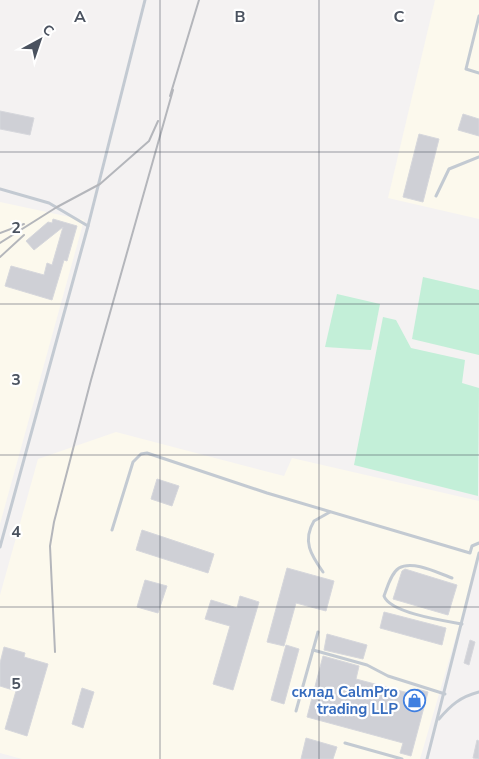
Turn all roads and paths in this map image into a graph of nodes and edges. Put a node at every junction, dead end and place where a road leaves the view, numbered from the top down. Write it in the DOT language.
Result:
graph roads {
  1 [pos="145,0"];
  2 [pos="479,16"];
  3 [pos="479,73"];
  4 [pos="479,157"];
  5 [pos="0,189"];
  6 [pos="436,196"];
  7 [pos="88,226"];
  8 [pos="330,512"];
  9 [pos="112,530"];
  10 [pos="479,543"];
  11 [pos="0,548"];
  12 [pos="470,553"];
  13 [pos="478,554"];
  14 [pos="323,572"];
  15 [pos="452,578"];
  16 [pos="462,624"];
  17 [pos="318,632"];
  18 [pos="313,650"];
  19 [pos="479,692"];
  20 [pos="445,694"];
  21 [pos="296,711"];
  22 [pos="437,722"];
  23 [pos="345,743"];
  24 [pos="402,759"];
  25 [pos="427,759"];
  1 -- 7 [label="lane"];
  2 -- 3 [label="lane"];
  4 -- 6 [label="lane"];
  5 -- 7 [label="lane"];
  7 -- 11 [label="lane"];
  8 -- 9 [label="lane"];
  8 -- 12 [label="lane"];
  8 -- 14 [label="lane"];
  10 -- 12 [label="lane"];
  12 -- 13 [label="lane"];
  13 -- 16 [label="lane"];
  15 -- 16 [label="lane"];
  16 -- 20 [label="lane"];
  17 -- 18 [label="lane"];
  18 -- 20 [label="lane"];
  18 -- 21 [label="lane"];
  19 -- 22 [label="lane"];
  20 -- 22 [label="lane"];
  22 -- 25 [label="lane"];
  23 -- 24 [label="lane"];
}
